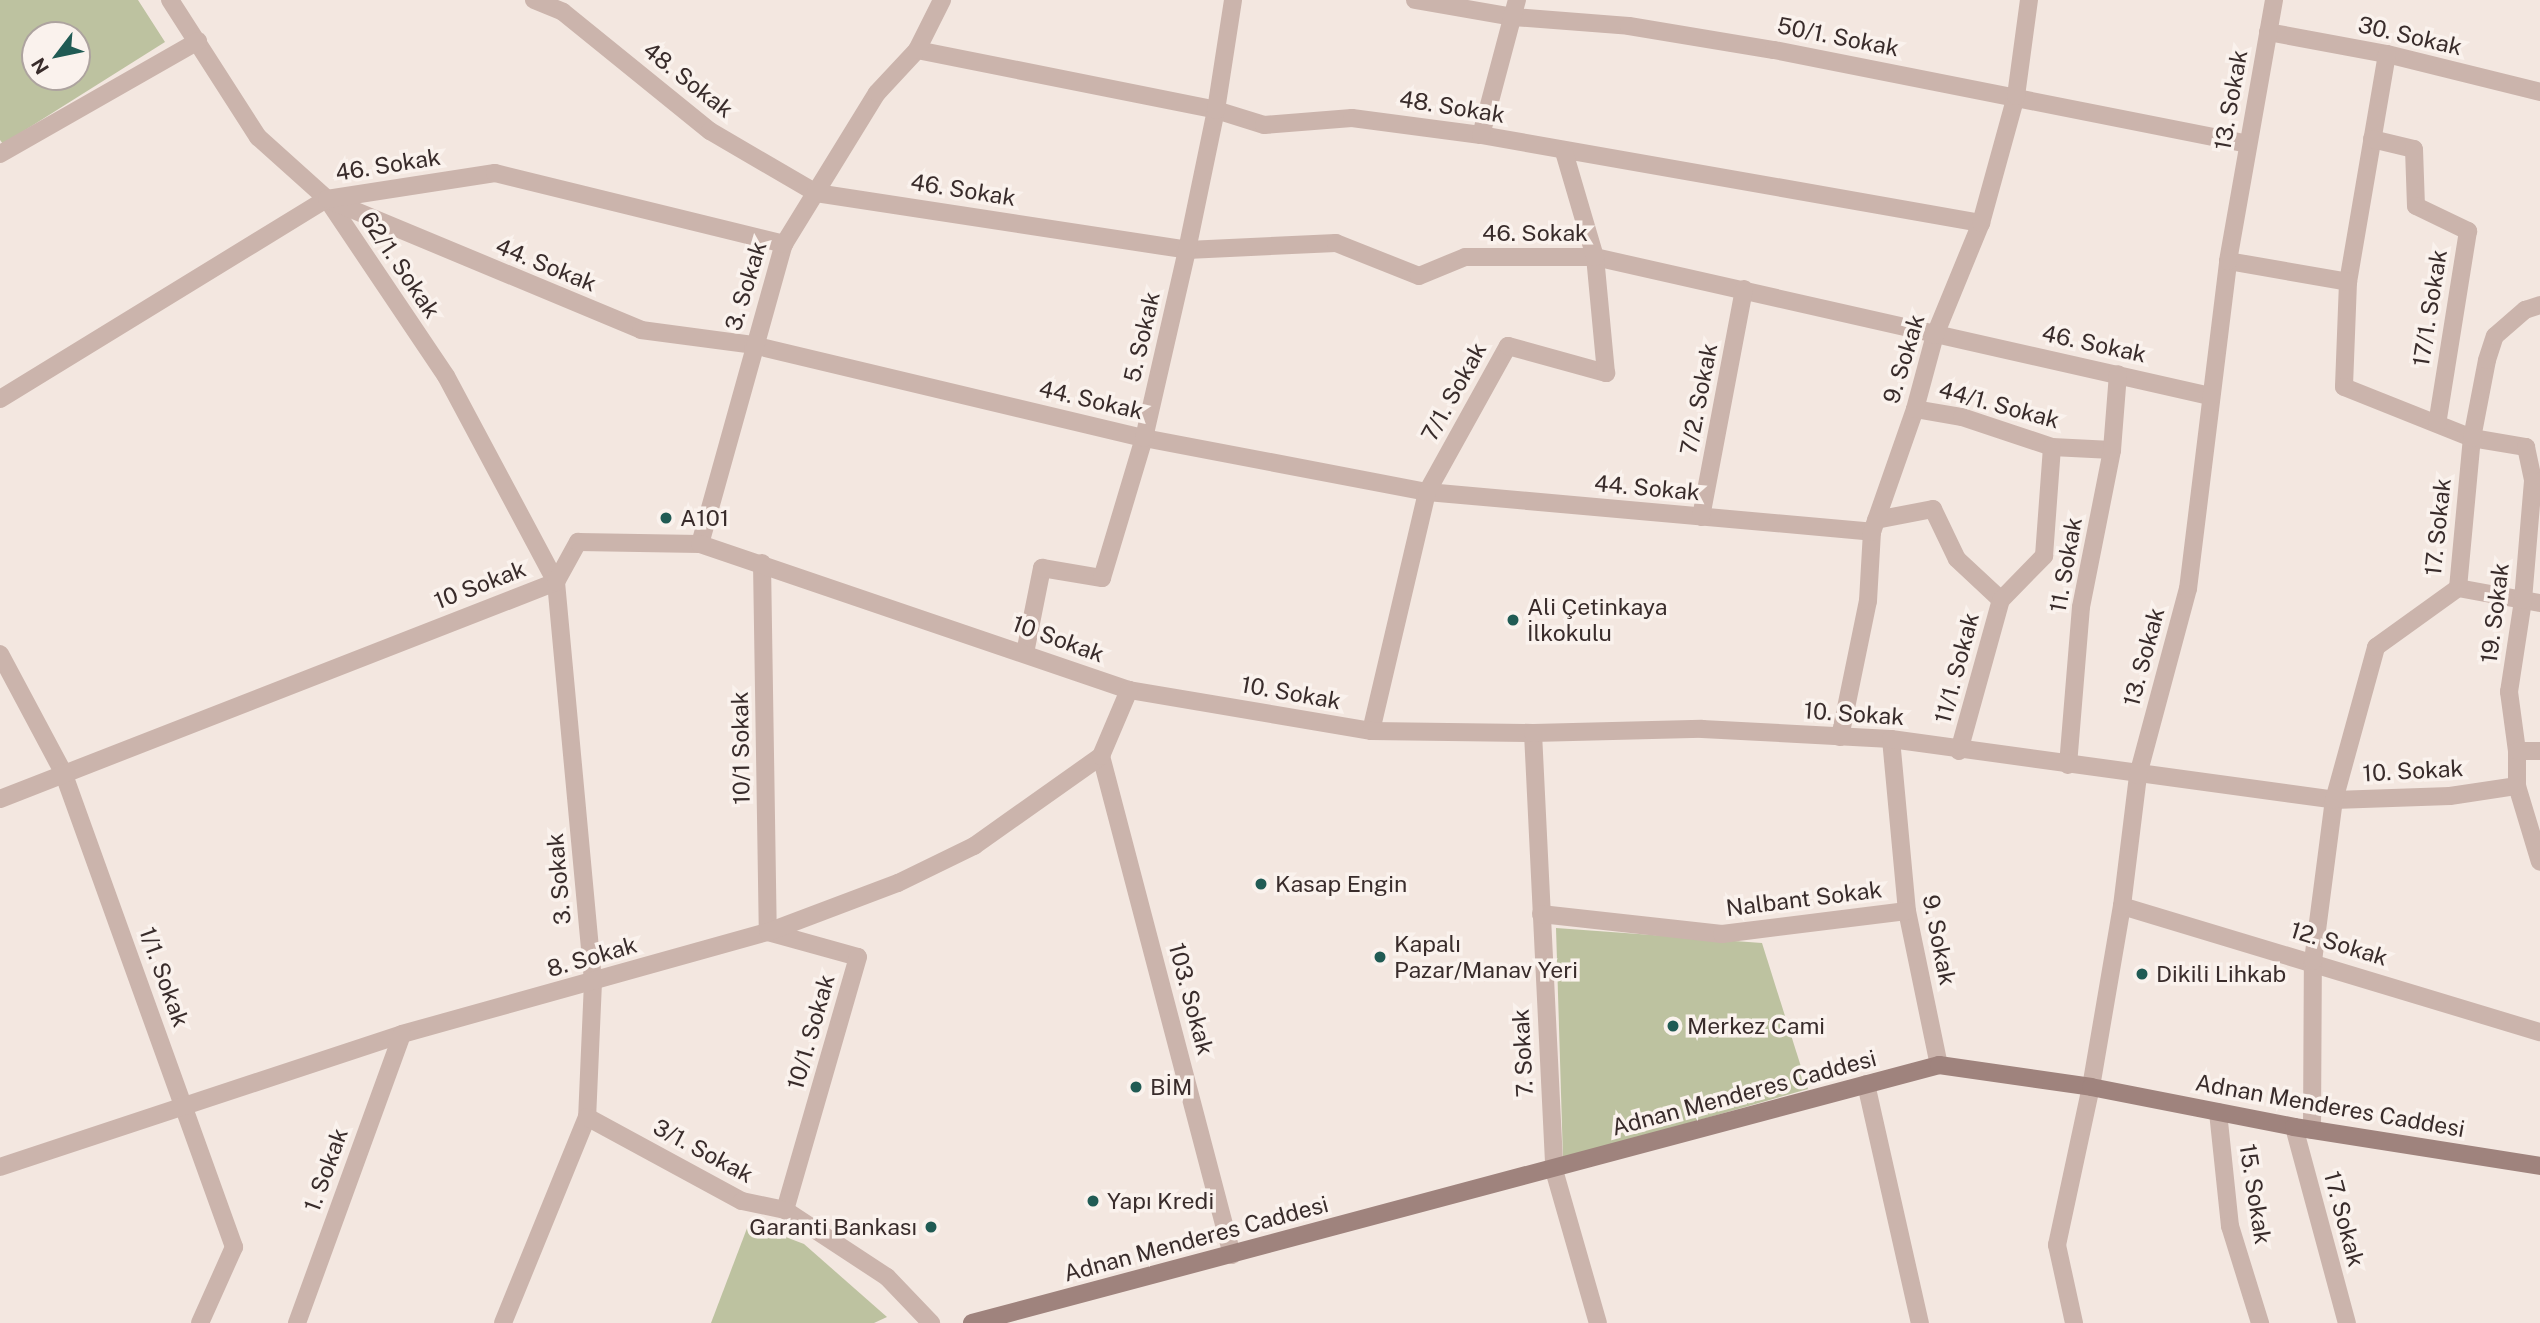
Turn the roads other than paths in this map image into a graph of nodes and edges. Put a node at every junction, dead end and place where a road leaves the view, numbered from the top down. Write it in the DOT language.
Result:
graph roads {
  1 [pos="170,0"];
  2 [pos="534,0"];
  3 [pos="942,0"];
  4 [pos="1233,0"];
  5 [pos="1415,0"];
  6 [pos="2029,0"];
  7 [pos="2274,0"];
  8 [pos="1515,9"];
  9 [pos="2267,32"];
  10 [pos="198,41"];
  11 [pos="917,50"];
  12 [pos="2387,54"];
  13 [pos="2540,93"];
  14 [pos="2015,96"];
  15 [pos="1216,110"];
  16 [pos="1481,135"];
  17 [pos="2372,139"];
  18 [pos="2248,144"];
  19 [pos="1564,152"];
  20 [pos="0,154"];
  21 [pos="816,192"];
  22 [pos="327,199"];
  23 [pos="1981,223"];
  24 [pos="784,244"];
  25 [pos="1187,250"];
  26 [pos="1595,257"];
  27 [pos="2228,261"];
  28 [pos="2348,282"];
  29 [pos="1744,289"];
  30 [pos="2540,305"];
  31 [pos="1935,335"];
  32 [pos="753,345"];
  33 [pos="2118,374"];
  34 [pos="2210,396"];
  35 [pos="0,399"];
  36 [pos="1915,409"];
  37 [pos="2437,424"];
  38 [pos="1144,438"];
  39 [pos="2472,438"];
  40 [pos="2052,447"];
  41 [pos="2112,450"];
  42 [pos="2536,482"];
  43 [pos="1427,492"];
  44 [pos="1701,517"];
  45 [pos="1874,526"];
  46 [pos="700,544"];
  47 [pos="762,563"];
  48 [pos="556,582"];
  49 [pos="2458,587"];
  50 [pos="2001,600"];
  51 [pos="2531,602"];
  52 [pos="1025,653"];
  53 [pos="0,654"];
  54 [pos="1129,691"];
  55 [pos="1371,732"];
  56 [pos="1533,733"];
  57 [pos="1840,737"];
  58 [pos="1891,740"];
  59 [pos="1959,751"];
  60 [pos="2517,751"];
  61 [pos="2540,751"];
  62 [pos="1101,756"];
  63 [pos="2068,765"];
  64 [pos="63,772"];
  65 [pos="2138,775"];
  66 [pos="2517,786"];
  67 [pos="0,799"];
  68 [pos="2334,800"];
  69 [pos="2540,862"];
  70 [pos="2122,906"];
  71 [pos="1906,911"];
  72 [pos="1541,914"];
  73 [pos="768,932"];
  74 [pos="2313,961"];
  75 [pos="593,982"];
  76 [pos="2540,1032"];
  77 [pos="402,1034"];
  78 [pos="1939,1065"];
  79 [pos="1866,1084"];
  80 [pos="2091,1087"];
  81 [pos="186,1108"];
  82 [pos="2218,1112"];
  83 [pos="587,1116"];
  84 [pos="2303,1129"];
  85 [pos="2540,1166"];
  86 [pos="0,1167"];
  87 [pos="1554,1170"];
  88 [pos="785,1210"];
  89 [pos="1232,1255"];
  90 [pos="200,1323"];
  91 [pos="297,1323"];
  92 [pos="503,1323"];
  93 [pos="931,1323"];
  94 [pos="972,1323"];
  95 [pos="1598,1323"];
  96 [pos="1920,1323"];
  97 [pos="2074,1323"];
  98 [pos="2260,1323"];
  99 [pos="2347,1323"];
  1 -- 10 [label="street, 62/1. Sokak"];
  2 -- 21 [label="street, 48. Sokak"];
  3 -- 11 [label="street, 3. Sokak"];
  4 -- 15 [label="street, 5. Sokak"];
  5 -- 8 [label="street, 50/1. Sokak"];
  6 -- 14 [label="street, 9. Sokak"];
  7 -- 9 [label="street, 13. Sokak"];
  8 -- 14 [label="street, 50/1. Sokak"];
  8 -- 16 [label="street"];
  9 -- 12 [label="street, 30. Sokak"];
  9 -- 18 [label="street, 13. Sokak"];
  10 -- 20 [label="street"];
  10 -- 22 [label="street, 62/1. Sokak"];
  11 -- 15 [label="street, 48. Sokak"];
  11 -- 21 [label="street, 3. Sokak"];
  12 -- 13 [label="street, 30. Sokak"];
  12 -- 17 [label="street"];
  14 -- 18 [label="street, 50/1. Sokak"];
  14 -- 23 [label="street, 9. Sokak"];
  15 -- 16 [label="street, 48. Sokak"];
  15 -- 25 [label="street, 5. Sokak"];
  16 -- 19 [label="street, 48. Sokak"];
  17 -- 28 [label="street"];
  17 -- 37 [label="street, 17/1. Sokak"];
  18 -- 27 [label="street, 13. Sokak"];
  19 -- 23 [label="street, 48. Sokak"];
  19 -- 26 [label="street, 7/1. Sokak"];
  21 -- 24 [label="street, 3. Sokak"];
  21 -- 25 [label="street, 46. Sokak"];
  22 -- 24 [label="street, 46. Sokak"];
  22 -- 32 [label="street, 44. Sokak"];
  22 -- 35 [label="street"];
  22 -- 48 [label="street, 62/1. Sokak"];
  23 -- 31 [label="street, 9. Sokak"];
  24 -- 32 [label="street, 3. Sokak"];
  25 -- 26 [label="street, 46. Sokak"];
  25 -- 38 [label="street, 5. Sokak"];
  26 -- 29 [label="street, 46. Sokak"];
  26 -- 43 [label="street, 7/1. Sokak"];
  27 -- 28 [label="street"];
  27 -- 34 [label="street, 13. Sokak"];
  28 -- 37 [label="street"];
  29 -- 31 [label="street, 46. Sokak"];
  29 -- 44 [label="street, 7/2. Sokak"];
  30 -- 39 [label="street"];
  31 -- 33 [label="street, 46. Sokak"];
  31 -- 36 [label="street, 9. Sokak"];
  32 -- 38 [label="street, 44. Sokak"];
  32 -- 46 [label="street, 3. Sokak"];
  33 -- 34 [label="street, 46. Sokak"];
  33 -- 41 [label="street, 11. Sokak"];
  34 -- 65 [label="street, 13. Sokak"];
  36 -- 40 [label="street, 44/1. Sokak"];
  36 -- 45 [label="street, 9. Sokak"];
  37 -- 39 [label="street"];
  38 -- 43 [label="street, 44. Sokak"];
  38 -- 52 [label="street, 5. Sokak"];
  39 -- 42 [label="street, 19. Sokak"];
  39 -- 49 [label="street, 17. Sokak"];
  40 -- 41 [label="street, 44/1. Sokak"];
  40 -- 50 [label="street, 11/1. Sokak"];
  41 -- 63 [label="street, 11. Sokak"];
  42 -- 51 [label="street, 19. Sokak"];
  43 -- 44 [label="street, 44. Sokak"];
  43 -- 55 [label="street"];
  44 -- 45 [label="street, 44. Sokak"];
  45 -- 50 [label="street, 44. Sokak"];
  45 -- 57 [label="street, 9. Sokak"];
  46 -- 47 [label="street, 10 Sokak"];
  46 -- 48 [label="street, 10 Sokak"];
  47 -- 52 [label="street, 10 Sokak"];
  47 -- 73 [label="street, 10/1 Sokak"];
  48 -- 64 [label="street, 10 Sokak"];
  48 -- 75 [label="street, 3. Sokak"];
  49 -- 51 [label="street"];
  49 -- 68 [label="street, 17. Sokak"];
  50 -- 59 [label="street, 11/1. Sokak"];
  51 -- 60 [label="street, 19. Sokak"];
  52 -- 54 [label="street, 10 Sokak"];
  53 -- 64 [label="street, 1/1. Sokak"];
  54 -- 55 [label="street, 10. Sokak"];
  54 -- 62 [label="street"];
  55 -- 56 [label="street, 10. Sokak"];
  56 -- 57 [label="street, 10. Sokak"];
  56 -- 72 [label="street, 7. Sokak"];
  57 -- 58 [label="street, 10. Sokak"];
  58 -- 59 [label="street, 10. Sokak"];
  58 -- 71 [label="street, 9. Sokak"];
  59 -- 63 [label="street, 10. Sokak"];
  60 -- 61 [label="street"];
  60 -- 66 [label="street"];
  62 -- 73 [label="street, 8. Sokak"];
  62 -- 89 [label="street, 103. Sokak"];
  63 -- 65 [label="street, 10. Sokak"];
  64 -- 67 [label="street, 10 Sokak"];
  64 -- 81 [label="street, 1/1. Sokak"];
  65 -- 68 [label="street, 10. Sokak"];
  65 -- 70 [label="street, 13. Sokak"];
  66 -- 68 [label="street, 10. Sokak"];
  66 -- 69 [label="street"];
  68 -- 74 [label="street, 17. Sokak"];
  70 -- 74 [label="street, 12. Sokak"];
  70 -- 80 [label="street, 13. Sokak"];
  71 -- 72 [label="street, Nalbant Sokak"];
  71 -- 78 [label="street, 9. Sokak"];
  72 -- 87 [label="street, 7. Sokak"];
  73 -- 75 [label="street, 8. Sokak"];
  73 -- 88 [label="street, 10/1. Sokak"];
  74 -- 76 [label="street, 12. Sokak"];
  74 -- 84 [label="street, 17. Sokak"];
  75 -- 77 [label="street, 8. Sokak"];
  75 -- 83 [label="street, 3. Sokak"];
  77 -- 81 [label="street, 8. Sokak"];
  77 -- 91 [label="street, 1. Sokak"];
  78 -- 79 [label="street, Adnan Menderes Caddesi"];
  78 -- 80 [label="street, Adnan Menderes Caddesi"];
  79 -- 87 [label="street, Adnan Menderes Caddesi"];
  79 -- 96 [label="street"];
  80 -- 82 [label="street, Adnan Menderes Caddesi"];
  80 -- 97 [label="street, 13. Sokak"];
  81 -- 86 [label="street, 8. Sokak"];
  81 -- 90 [label="street, 1/1. Sokak"];
  82 -- 84 [label="street, Adnan Menderes Caddesi"];
  82 -- 98 [label="street, 15. Sokak"];
  83 -- 88 [label="street, 3/1. Sokak"];
  83 -- 92 [label="street, 3. Sokak"];
  84 -- 85 [label="street, Adnan Menderes Caddesi"];
  84 -- 99 [label="street, 17. Sokak"];
  87 -- 89 [label="street, Adnan Menderes Caddesi"];
  87 -- 95 [label="street, 7. Sokak"];
  88 -- 93 [label="street, 3/1. Sokak"];
  89 -- 94 [label="street, Adnan Menderes Caddesi"];
}
